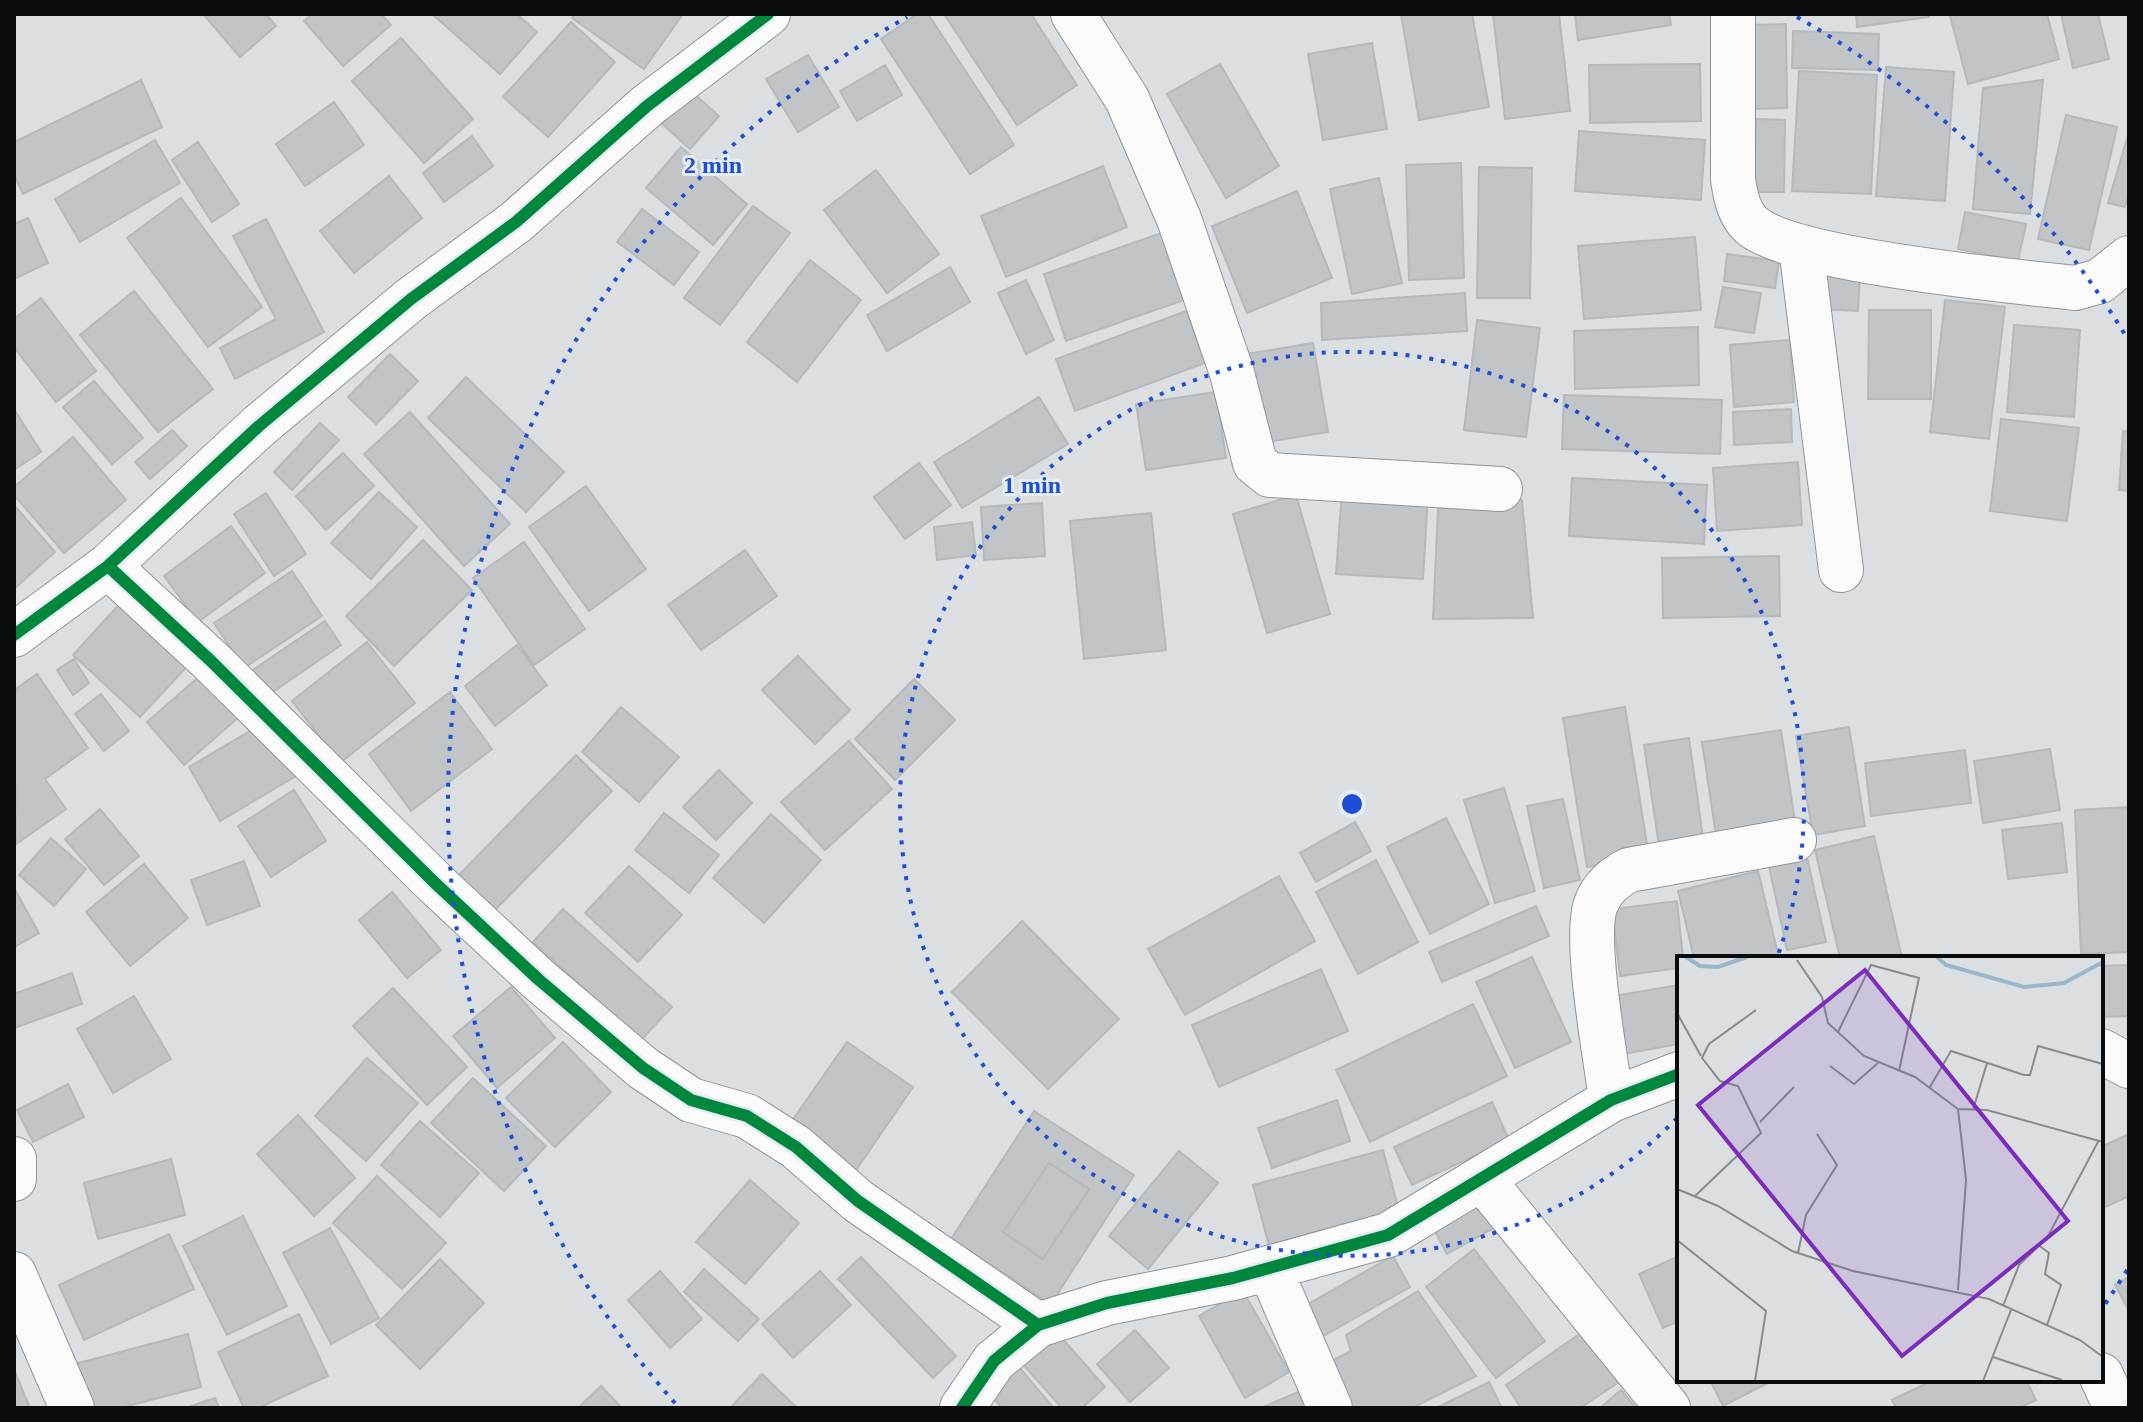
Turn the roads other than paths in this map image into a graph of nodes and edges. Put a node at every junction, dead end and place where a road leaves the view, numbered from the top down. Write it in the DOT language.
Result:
graph roads {
  1 [pos="768,14"];
  2 [pos="1073,14"];
  3 [pos="1733,14"];
  4 [pos="1801,247"];
  5 [pos="2129,258"];
  6 [pos="1500,489"];
  7 [pos="108,566"];
  8 [pos="1841,570"];
  9 [pos="14,635"];
  10 [pos="1794,840"];
  11 [pos="2103,1052"];
  12 [pos="2129,1066"];
  13 [pos="1677,1075"];
  14 [pos="1611,1100"];
  15 [pos="1482,1179"];
  16 [pos="1270,1269"];
  17 [pos="14,1274"];
  18 [pos="1038,1325"];
  19 [pos="2103,1379"];
  20 [pos="969,1404"];
  21 [pos="72,1408"];
  22 [pos="1330,1408"];
  23 [pos="1668,1408"];
  24 [pos="2116,1408"];
  1 -- 7 [label="street"];
  2 -- 6 [label="street"];
  3 -- 4 [label="street"];
  4 -- 5 [label="street"];
  4 -- 8 [label="street"];
  7 -- 9 [label="street"];
  7 -- 18 [label="street"];
  10 -- 14 [label="street"];
  11 -- 12 [label="street"];
  13 -- 14 [label="street"];
  14 -- 15 [label="street"];
  15 -- 16 [label="street"];
  15 -- 23 [label="street"];
  16 -- 18 [label="street"];
  16 -- 22 [label="street"];
  17 -- 21 [label="street"];
  18 -- 20 [label="street"];
  19 -- 24 [label="street"];
}
